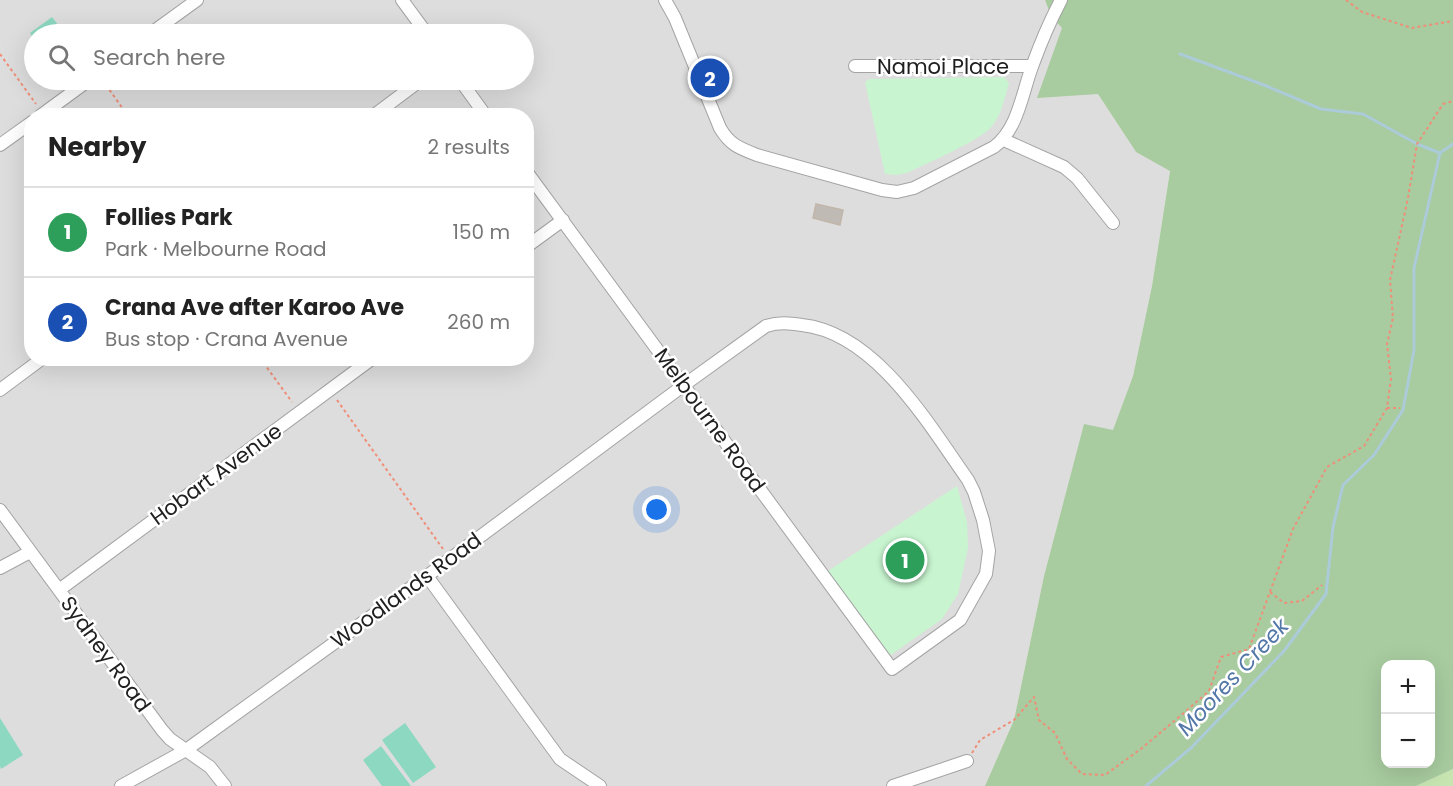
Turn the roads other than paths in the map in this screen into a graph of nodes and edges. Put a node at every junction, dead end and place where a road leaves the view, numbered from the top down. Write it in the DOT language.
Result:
graph roads {
  1 [pos="197,0"];
  2 [pos="402,0"];
  3 [pos="665,0"];
  4 [pos="1061,0"];
  5 [pos="164,24"];
  6 [pos="420,24"];
  7 [pos="855,66"];
  8 [pos="1032,66"];
  9 [pos="75,90"];
  10 [pos="408,90"];
  11 [pos="467,90"];
  12 [pos="49,108"];
  13 [pos="384,108"];
  14 [pos="480,108"];
  15 [pos="24,128"];
  16 [pos="999,143"];
  17 [pos="0,145"];
  18 [pos="534,182"];
  19 [pos="562,220"];
  20 [pos="1113,223"];
  21 [pos="534,241"];
  22 [pos="32,366"];
  23 [pos="362,366"];
  24 [pos="684,385"];
  25 [pos="0,390"];
  26 [pos="0,510"];
  27 [pos="30,552"];
  28 [pos="0,568"];
  29 [pos="427,576"];
  30 [pos="59,590"];
  31 [pos="892,669"];
  32 [pos="186,750"];
  33 [pos="967,761"];
  34 [pos="121,786"];
  35 [pos="225,786"];
  36 [pos="600,786"];
  37 [pos="893,786"];
  1 -- 5 [label="street"];
  2 -- 6 [label="street"];
  3 -- 16 [label="street"];
  4 -- 8 [label="street"];
  7 -- 8 [label="street, Namoi Place"];
  8 -- 16 [label="street"];
  9 -- 12 [label="street"];
  10 -- 13 [label="street"];
  11 -- 14 [label="street"];
  15 -- 17 [label="street"];
  16 -- 20 [label="street"];
  18 -- 19 [label="street, Melbourne Road"];
  19 -- 21 [label="street"];
  19 -- 24 [label="street, Melbourne Road"];
  22 -- 25 [label="street"];
  23 -- 30 [label="street, Hobart Avenue"];
  24 -- 29 [label="street, Woodlands Road"];
  24 -- 31 [label="street, Melbourne Road"];
  24 -- 31 [label="street, Woodlands Road"];
  26 -- 27 [label="street, Sydney Road"];
  27 -- 28 [label="street"];
  27 -- 30 [label="street, Sydney Road"];
  29 -- 32 [label="street, Woodlands Road"];
  29 -- 36 [label="street"];
  30 -- 32 [label="street, Sydney Road"];
  32 -- 34 [label="street, Woodlands Road"];
  32 -- 35 [label="street, Sydney Road"];
  33 -- 37 [label="street"];
}
